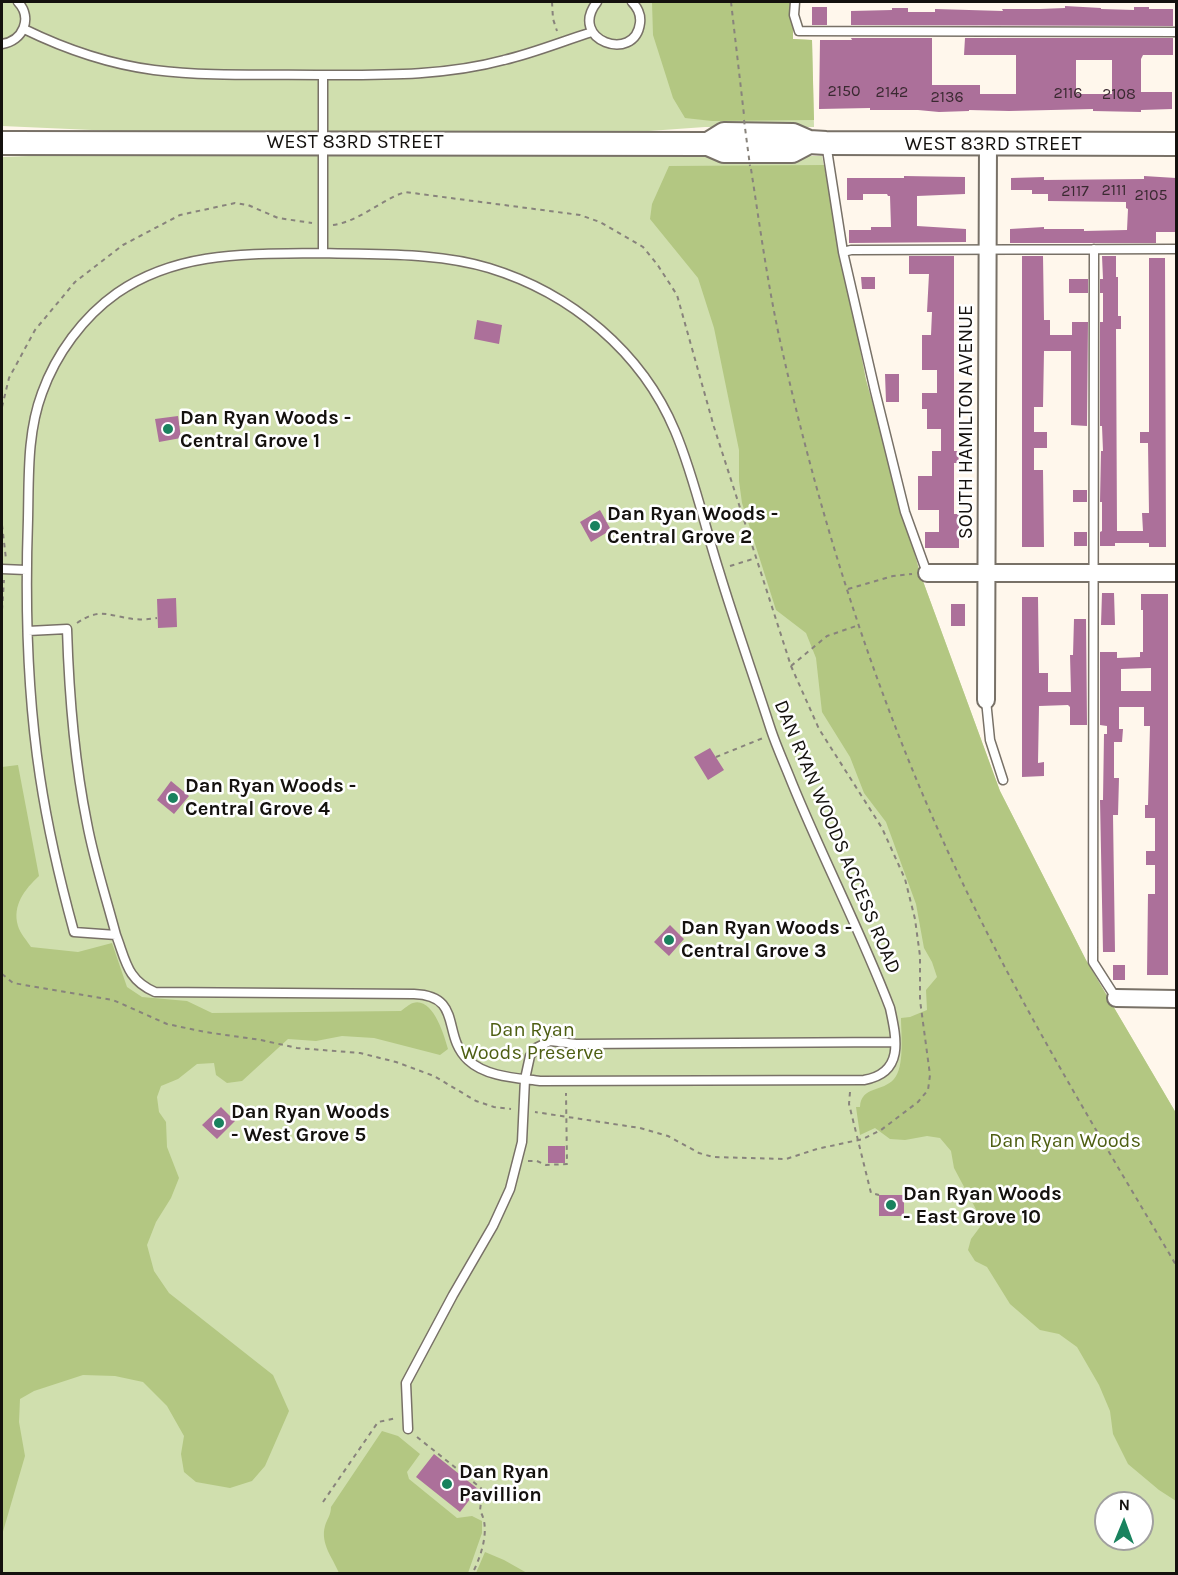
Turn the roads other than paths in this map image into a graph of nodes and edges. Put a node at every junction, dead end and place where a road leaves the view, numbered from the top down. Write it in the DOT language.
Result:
graph roads {
  1 [pos="18,2"];
  2 [pos="597,2"];
  3 [pos="632,2"];
  4 [pos="795,2"];
  5 [pos="24,29"];
  6 [pos="592,32"];
  7 [pos="1176,32"];
  8 [pos="2,44"];
  9 [pos="323,75"];
  10 [pos="324,142"];
  11 [pos="2,143"];
  12 [pos="818,143"];
  13 [pos="988,144"];
  14 [pos="1176,144"];
  15 [pos="988,249"];
  16 [pos="1094,249"];
  17 [pos="1176,249"];
  18 [pos="843,252"];
  19 [pos="323,253"];
  20 [pos="2,569"];
  21 [pos="26,570"];
  22 [pos="927,573"];
  23 [pos="987,573"];
  24 [pos="1095,573"];
  25 [pos="1176,573"];
  26 [pos="28,631"];
  27 [pos="986,700"];
  28 [pos="1003,780"];
  29 [pos="116,935"];
  30 [pos="1116,998"];
  31 [pos="1176,999"];
  32 [pos="894,1042"];
  33 [pos="525,1079"];
  34 [pos="408,1429"];
  1 -- 5 [label="lane"];
  2 -- 6 [label="lane"];
  3 -- 6 [label="lane"];
  4 -- 7 [label="lane"];
  5 -- 8 [label="lane"];
  5 -- 9 [label="lane"];
  6 -- 9 [label="lane"];
  9 -- 10 [label="lane"];
  10 -- 11 [label="street, WEST 83RD STREET"];
  10 -- 12 [label="street, WEST 83RD STREET"];
  10 -- 19 [label="lane"];
  12 -- 13 [label="street, WEST 83RD STREET"];
  12 -- 18 [label="lane"];
  13 -- 14 [label="street, WEST 83RD STREET"];
  13 -- 15 [label="street, SOUTH HAMILTON AVENUE"];
  15 -- 16 [label="lane"];
  15 -- 18 [label="lane"];
  15 -- 23 [label="street, SOUTH HAMILTON AVENUE"];
  16 -- 17 [label="lane"];
  16 -- 24 [label="lane"];
  18 -- 22 [label="lane"];
  19 -- 21 [label="lane, DAN RYAN WOODS ACCESS ROAD"];
  19 -- 32 [label="lane, DAN RYAN WOODS ACCESS ROAD"];
  20 -- 21 [label="lane"];
  21 -- 26 [label="lane, DAN RYAN WOODS ACCESS ROAD"];
  22 -- 23 [label="street"];
  23 -- 24 [label="street"];
  23 -- 27 [label="street, SOUTH HAMILTON AVENUE"];
  24 -- 25 [label="street"];
  24 -- 30 [label="lane"];
  26 -- 29 [label="lane, DAN RYAN WOODS ACCESS ROAD"];
  26 -- 29 [label="lane"];
  27 -- 28 [label="lane"];
  29 -- 33 [label="lane, DAN RYAN WOODS ACCESS ROAD"];
  30 -- 31 [label="street"];
  32 -- 33 [label="lane"];
  32 -- 33 [label="lane, DAN RYAN WOODS ACCESS ROAD"];
  33 -- 34 [label="lane"];
}
